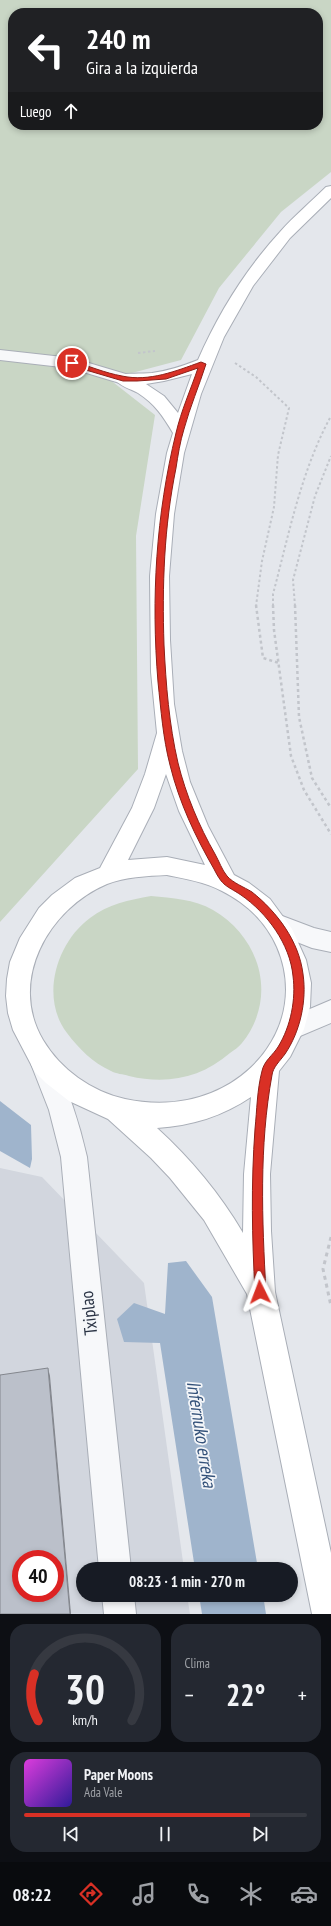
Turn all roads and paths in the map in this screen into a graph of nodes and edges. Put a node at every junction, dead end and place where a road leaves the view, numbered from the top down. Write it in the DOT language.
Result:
graph roads {
  1 [pos="331,190"];
  2 [pos="0,355"];
  3 [pos="235,363"];
  4 [pos="203,364"];
  5 [pos="123,379"];
  6 [pos="331,416"];
  7 [pos="180,431"];
  8 [pos="331,456"];
  9 [pos="279,663"];
  10 [pos="166,728"];
  11 [pos="331,808"];
  12 [pos="331,834"];
  13 [pos="108,874"];
  14 [pos="225,881"];
  15 [pos="277,924"];
  16 [pos="331,942"];
  17 [pos="331,1011"];
  18 [pos="293,1028"];
  19 [pos="43,1063"];
  20 [pos="267,1069"];
  21 [pos="115,1109"];
  22 [pos="331,1238"];
  23 [pos="260,1292"];
  24 [pos="331,1306"];
  25 [pos="114,1562"];
  26 [pos="119,1602"];
  27 [pos="120,1614"];
  28 [pos="328,1614"];
  1 -- 4 [label="street"];
  2 -- 5 [label="street"];
  3 -- 9 [label="path"];
  4 -- 5 [label="street"];
  4 -- 7 [label="street"];
  5 -- 7 [label="street"];
  6 -- 9 [label="path"];
  7 -- 10 [label="street"];
  8 -- 11 [label="path"];
  9 -- 12 [label="path"];
  10 -- 13 [label="street"];
  10 -- 14 [label="street"];
  13 -- 14 [label="street"];
  13 -- 19 [label="street"];
  14 -- 15 [label="street"];
  15 -- 16 [label="street"];
  15 -- 18 [label="street"];
  17 -- 18 [label="street"];
  18 -- 20 [label="street"];
  19 -- 21 [label="street"];
  19 -- 25 [label="street, Txiplao"];
  20 -- 21 [label="street"];
  20 -- 23 [label="street"];
  21 -- 23 [label="street"];
  22 -- 24 [label="path"];
  23 -- 28 [label="street"];
  26 -- 27 [label="street"];
}
